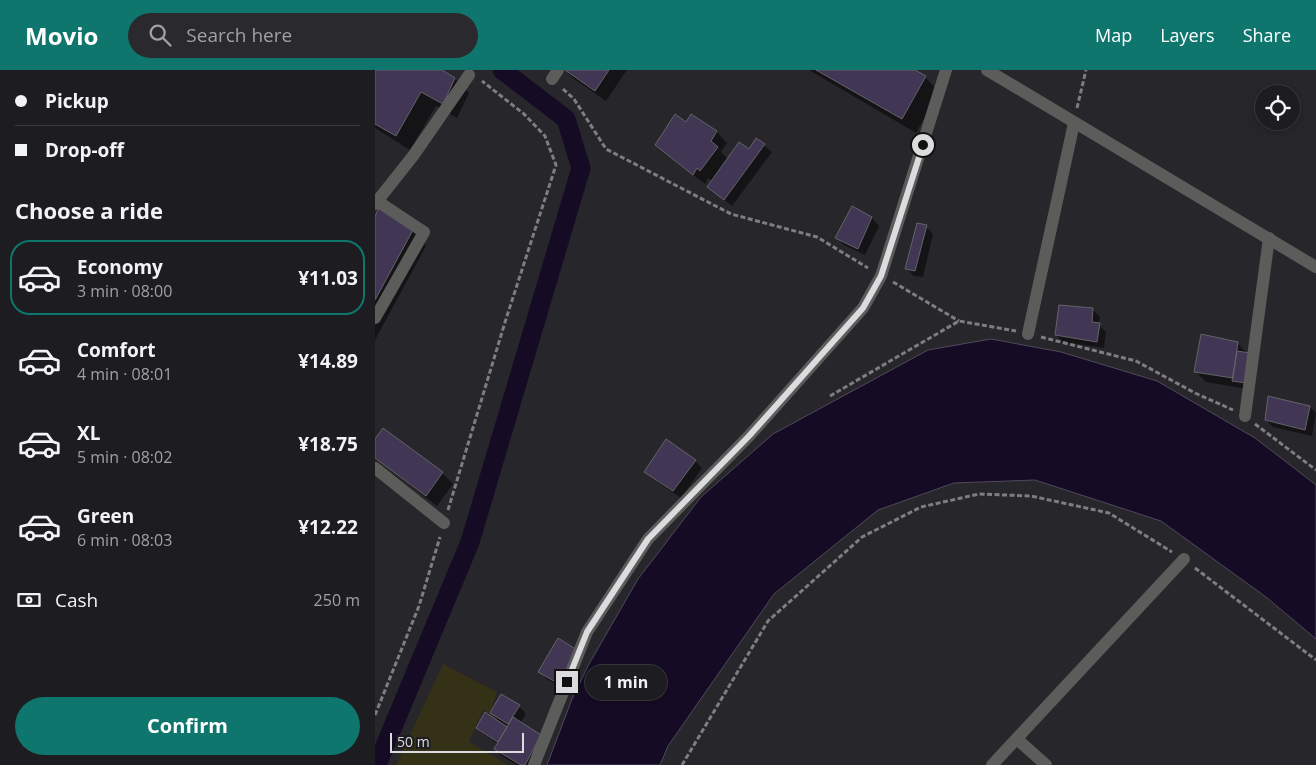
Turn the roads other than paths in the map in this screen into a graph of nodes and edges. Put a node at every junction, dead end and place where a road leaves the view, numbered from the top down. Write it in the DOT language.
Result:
graph roads {
  1 [pos="946,70"];
  2 [pos="987,70"];
  3 [pos="469,75"];
  4 [pos="1073,123"];
  5 [pos="376,203"];
  6 [pos="1269,238"];
  7 [pos="1316,267"];
  8 [pos="375,318"];
  9 [pos="1028,334"];
  10 [pos="1245,416"];
  11 [pos="375,468"];
  12 [pos="444,523"];
  13 [pos="1184,559"];
  14 [pos="1017,740"];
  15 [pos="534,765"];
  16 [pos="992,765"];
  17 [pos="1046,765"];
  1 -- 15 [label="street"];
  2 -- 4 [label="street"];
  3 -- 5 [label="street"];
  4 -- 6 [label="street"];
  4 -- 9 [label="street"];
  5 -- 8 [label="street"];
  6 -- 7 [label="street"];
  6 -- 10 [label="street"];
  11 -- 12 [label="street"];
  13 -- 14 [label="street"];
  14 -- 16 [label="street"];
  14 -- 17 [label="street"];
}
